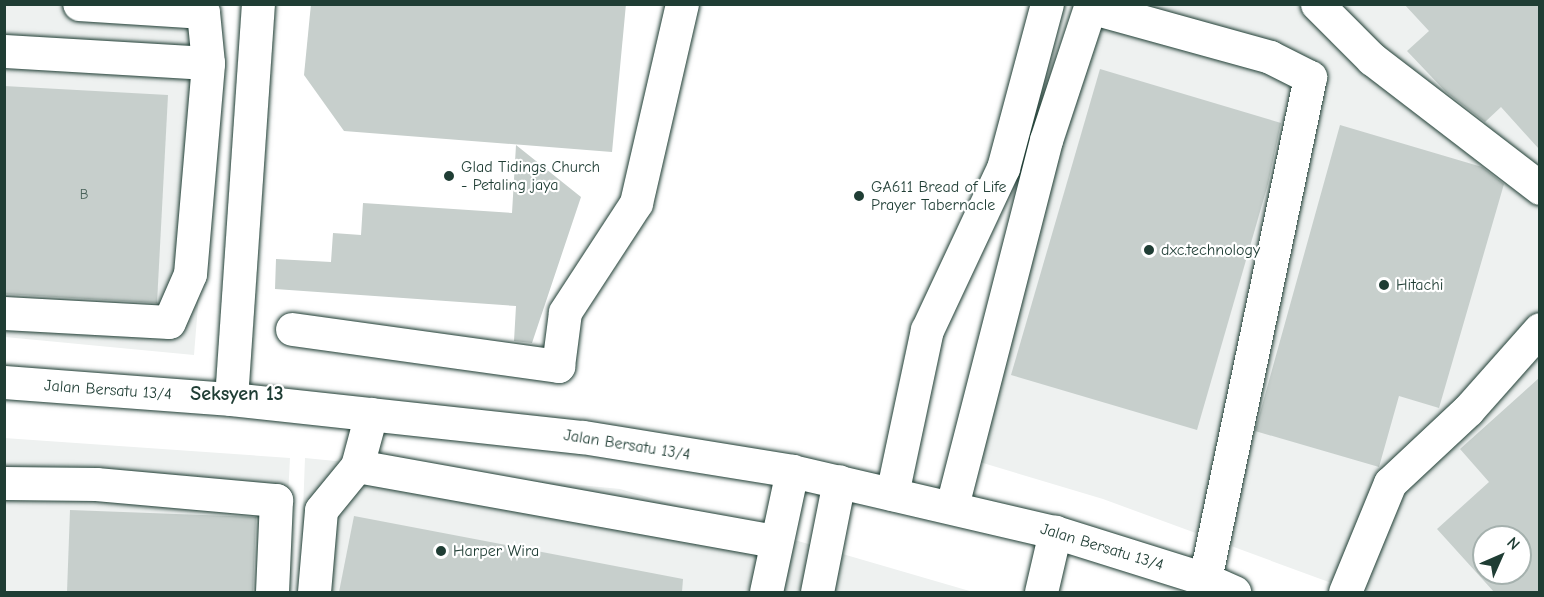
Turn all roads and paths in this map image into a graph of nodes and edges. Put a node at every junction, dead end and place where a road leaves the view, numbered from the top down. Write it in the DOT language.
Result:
graph roads {
  1 [pos="79,4"];
  2 [pos="258,4"];
  3 [pos="682,4"];
  4 [pos="1047,4"];
  5 [pos="1317,4"];
  6 [pos="4,51"];
  7 [pos="208,63"];
  8 [pos="1539,188"];
  9 [pos="4,314"];
  10 [pos="292,329"];
  11 [pos="1539,329"];
  12 [pos="4,382"];
  13 [pos="231,399"];
  14 [pos="371,414"];
  15 [pos="357,466"];
  16 [pos="792,471"];
  17 [pos="839,480"];
  18 [pos="4,483"];
  19 [pos="892,494"];
  20 [pos="952,506"];
  21 [pos="1055,532"];
  22 [pos="774,540"];
  23 [pos="1205,579"];
  24 [pos="272,592"];
  25 [pos="314,592"];
  26 [pos="766,592"];
  27 [pos="817,592"];
  28 [pos="1041,592"];
  29 [pos="1234,592"];
  30 [pos="1345,592"];
  1 -- 7 [label="street"];
  2 -- 13 [label="street"];
  3 -- 10 [label="street"];
  4 -- 19 [label="street"];
  5 -- 8 [label="street"];
  6 -- 7 [label="street"];
  7 -- 9 [label="street"];
  11 -- 30 [label="street"];
  12 -- 13 [label="street, Jalan Bersatu 13/4"];
  13 -- 14 [label="street, Jalan Bersatu 13/4"];
  14 -- 15 [label="street"];
  14 -- 16 [label="street, Jalan Bersatu 13/4"];
  15 -- 22 [label="street"];
  15 -- 25 [label="street"];
  16 -- 17 [label="street, Jalan Bersatu 13/4"];
  16 -- 22 [label="street"];
  17 -- 19 [label="street, Jalan Bersatu 13/4"];
  17 -- 27 [label="street"];
  18 -- 24 [label="street"];
  19 -- 20 [label="street, Jalan Bersatu 13/4"];
  20 -- 21 [label="street, Jalan Bersatu 13/4"];
  20 -- 23 [label="street"];
  21 -- 23 [label="street, Jalan Bersatu 13/4"];
  21 -- 28 [label="street"];
  22 -- 26 [label="street"];
  23 -- 29 [label="street, Jalan Bersatu 13/4"];
}
